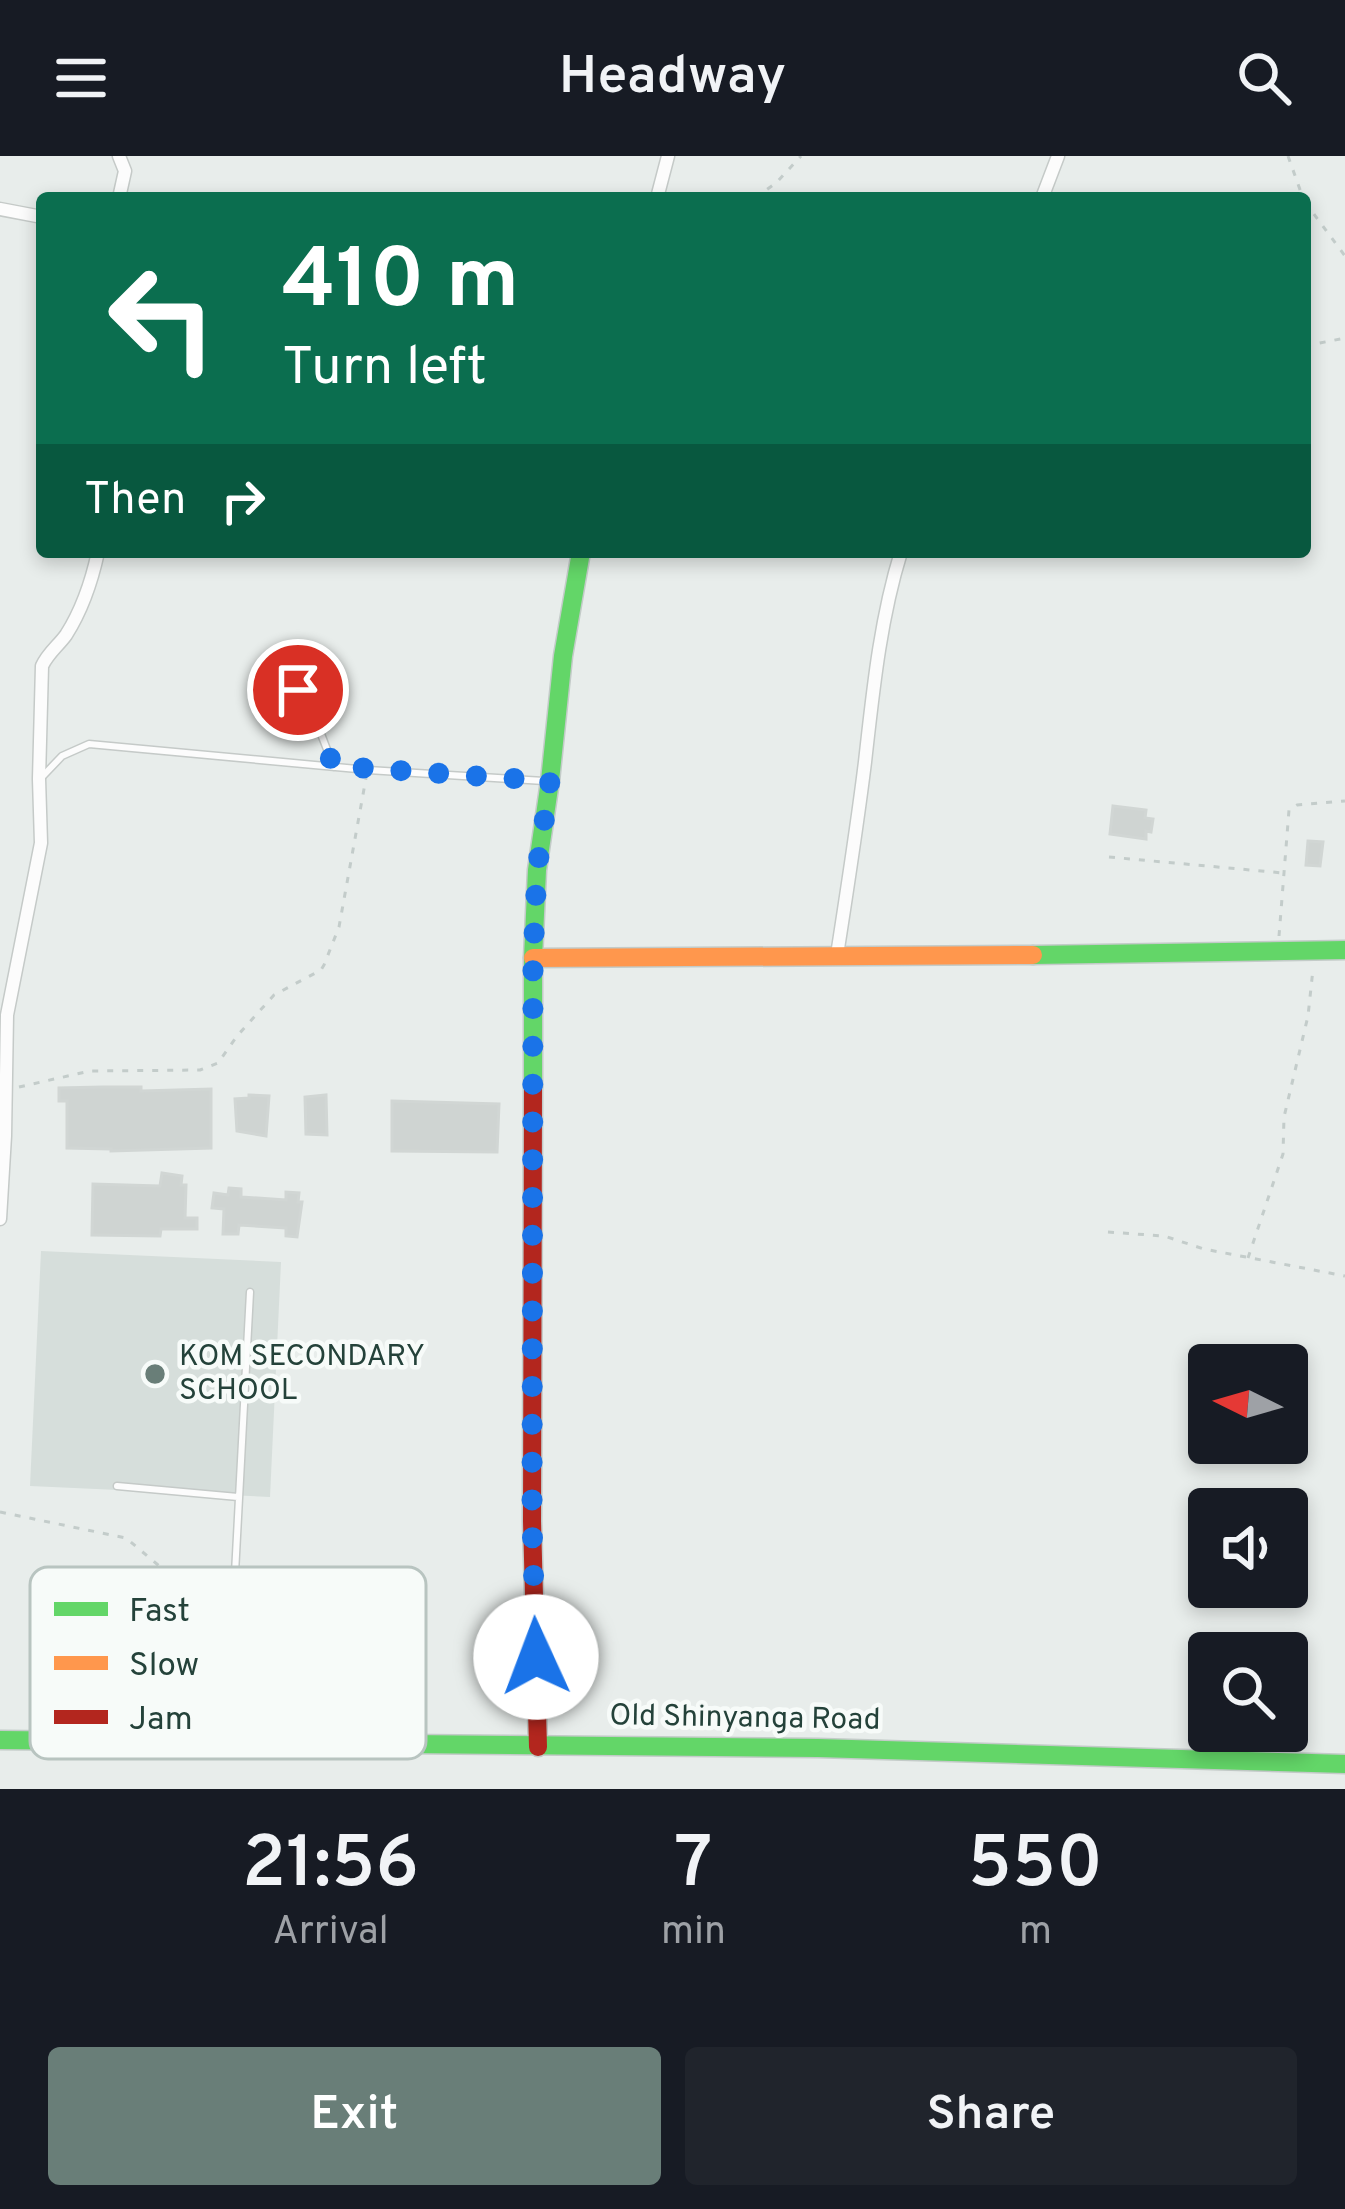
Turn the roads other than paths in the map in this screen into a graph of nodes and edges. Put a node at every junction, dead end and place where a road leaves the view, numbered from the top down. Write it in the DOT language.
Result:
graph roads {
  1 [pos="119,156"];
  2 [pos="668,156"];
  3 [pos="1058,156"];
  4 [pos="120,192"];
  5 [pos="659,192"];
  6 [pos="1044,192"];
  7 [pos="0,209"];
  8 [pos="36,217"];
  9 [pos="96,558"];
  10 [pos="579,558"];
  11 [pos="899,558"];
  12 [pos="284,680"];
  13 [pos="334,766"];
  14 [pos="39,779"];
  15 [pos="550,781"];
  16 [pos="1345,950"];
  17 [pos="837,956"];
  18 [pos="533,958"];
  19 [pos="0,1219"];
  20 [pos="250,1292"];
  21 [pos="117,1486"];
  22 [pos="238,1497"];
  23 [pos="235,1567"];
  24 [pos="0,1740"];
  25 [pos="30,1741"];
  26 [pos="426,1746"];
  27 [pos="538,1747"];
  28 [pos="1345,1764"];
  1 -- 4 [label="street"];
  2 -- 5 [label="street"];
  3 -- 6 [label="street"];
  7 -- 8 [label="street"];
  9 -- 14 [label="street"];
  10 -- 15 [label="street"];
  11 -- 17 [label="street"];
  12 -- 13 [label="lane"];
  13 -- 14 [label="lane"];
  13 -- 15 [label="lane"];
  14 -- 19 [label="street"];
  15 -- 18 [label="street"];
  16 -- 17 [label="street"];
  17 -- 18 [label="street"];
  18 -- 27 [label="street"];
  20 -- 22 [label="lane"];
  21 -- 22 [label="lane"];
  22 -- 23 [label="lane"];
  24 -- 25 [label="street, Old Shinyanga Road"];
  26 -- 27 [label="street, Old Shinyanga Road"];
  27 -- 28 [label="street, Old Shinyanga Road"];
}
